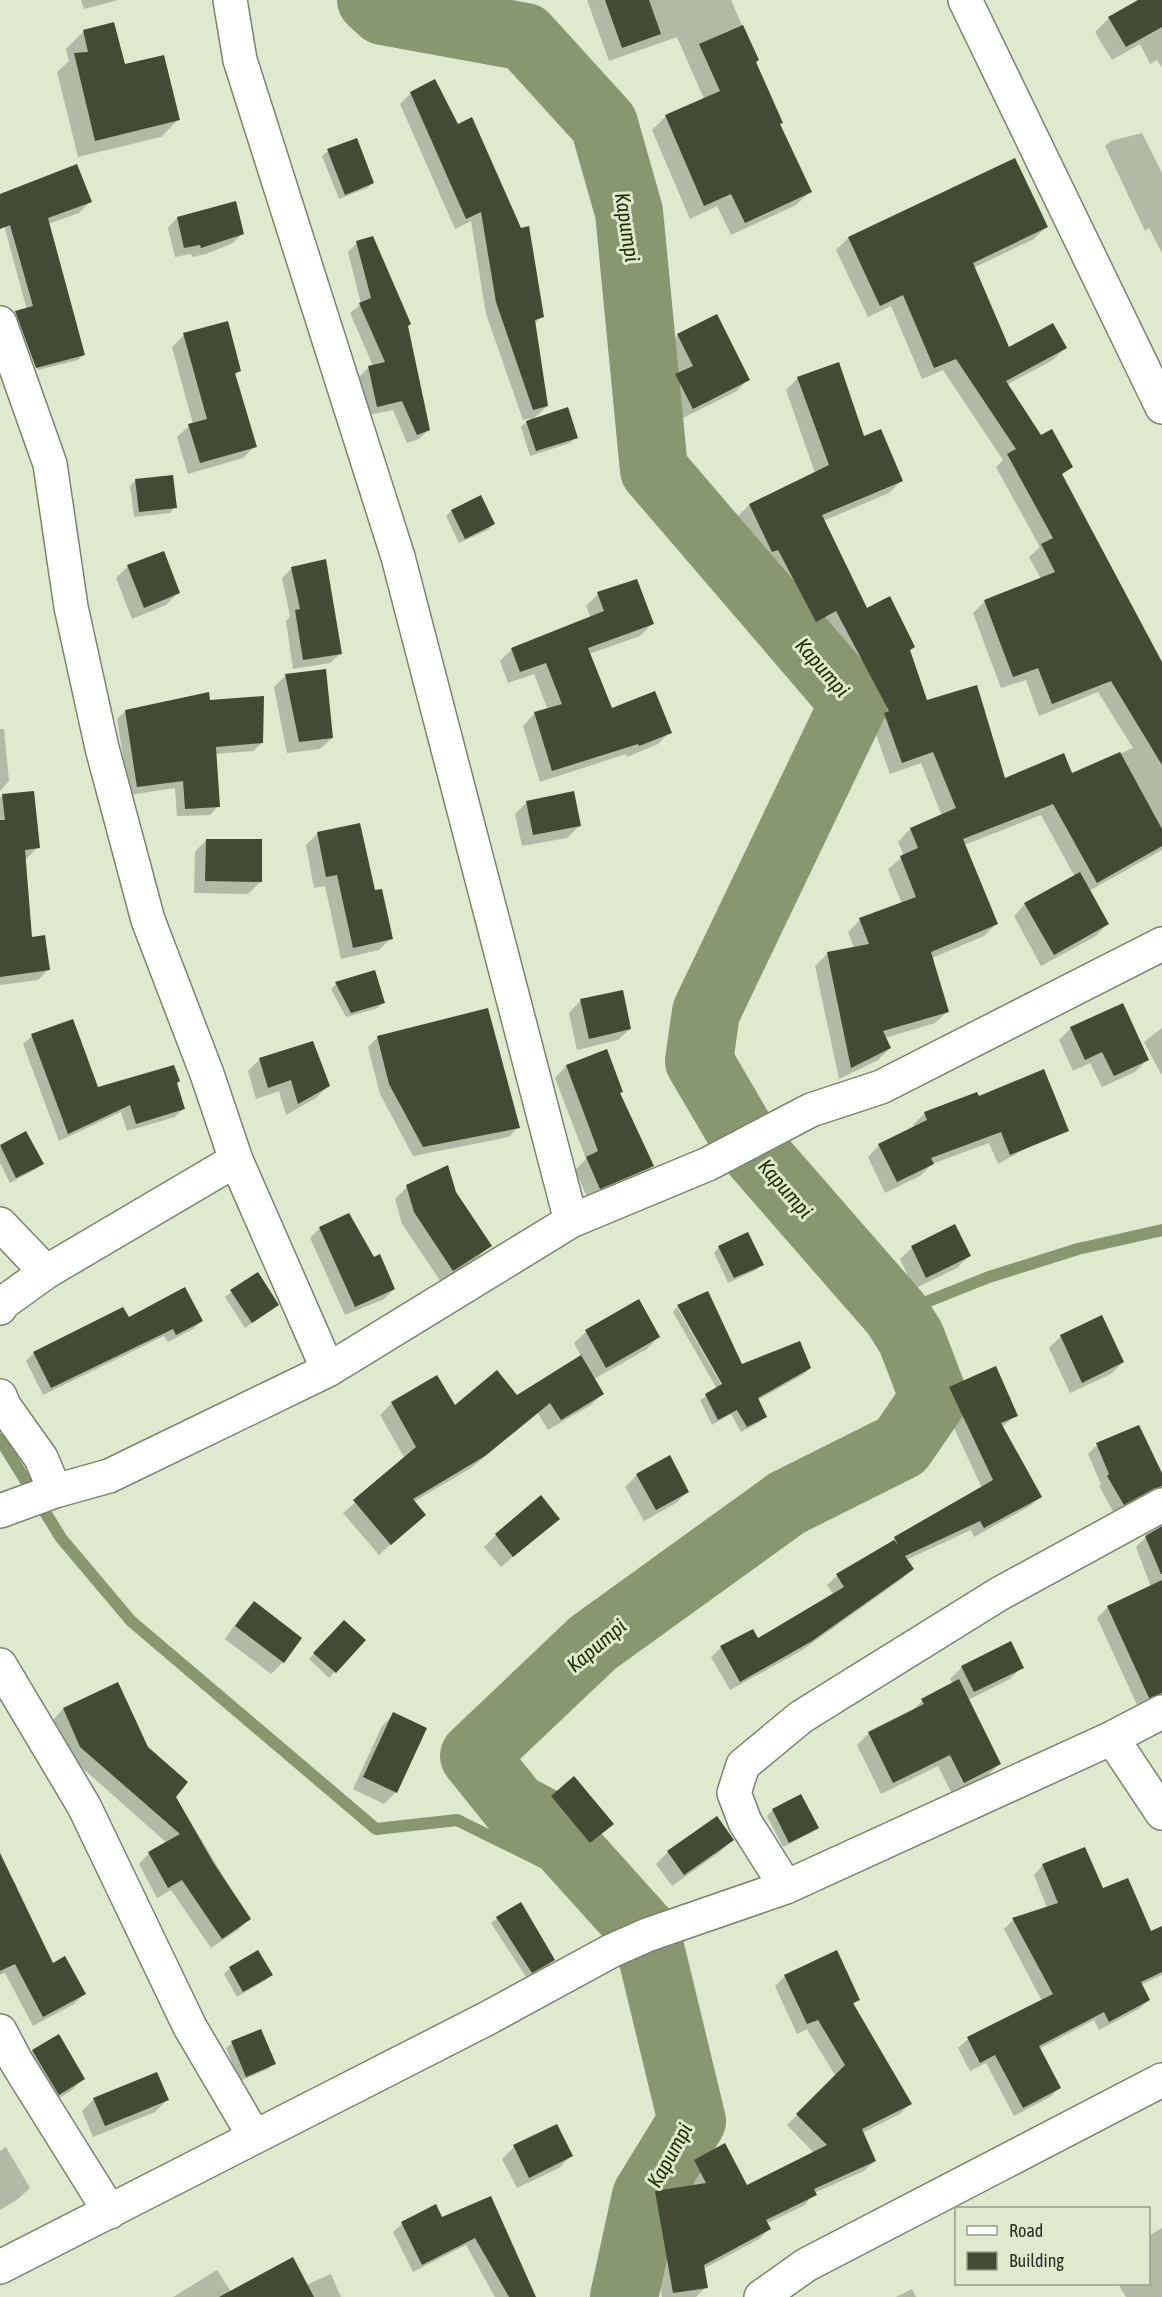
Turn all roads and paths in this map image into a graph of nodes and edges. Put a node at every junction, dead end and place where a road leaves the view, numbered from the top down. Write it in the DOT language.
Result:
graph roads {
  1 [pos="230,0"];
  2 [pos="965,0"];
  3 [pos="0,323"];
  4 [pos="1162,406"];
  5 [pos="1162,944"];
  6 [pos="236,1160"];
  7 [pos="571,1221"];
  8 [pos="0,1224"];
  9 [pos="46,1272"];
  10 [pos="0,1308"];
  11 [pos="328,1370"];
  12 [pos="0,1396"];
  13 [pos="55,1491"];
  14 [pos="1162,1505"];
  15 [pos="5,1509"];
  16 [pos="0,1665"];
  17 [pos="1162,1712"];
  18 [pos="1112,1738"];
  19 [pos="1162,1813"];
  20 [pos="786,1887"];
  21 [pos="0,2031"];
  22 [pos="1162,2080"];
  23 [pos="254,2136"];
  24 [pos="110,2212"];
  25 [pos="0,2267"];
  26 [pos="761,2297"];
  1 -- 7 [label="street"];
  2 -- 4 [label="street"];
  3 -- 6 [label="street"];
  5 -- 7 [label="street"];
  6 -- 9 [label="street"];
  6 -- 11 [label="street"];
  7 -- 11 [label="street"];
  8 -- 9 [label="street"];
  9 -- 10 [label="street"];
  11 -- 13 [label="street"];
  12 -- 13 [label="street"];
  13 -- 15 [label="street"];
  14 -- 20 [label="street"];
  16 -- 23 [label="street"];
  17 -- 18 [label="street"];
  18 -- 19 [label="street"];
  18 -- 20 [label="street"];
  20 -- 23 [label="street"];
  21 -- 24 [label="street"];
  22 -- 26 [label="street"];
  23 -- 24 [label="street"];
  24 -- 25 [label="street"];
}
